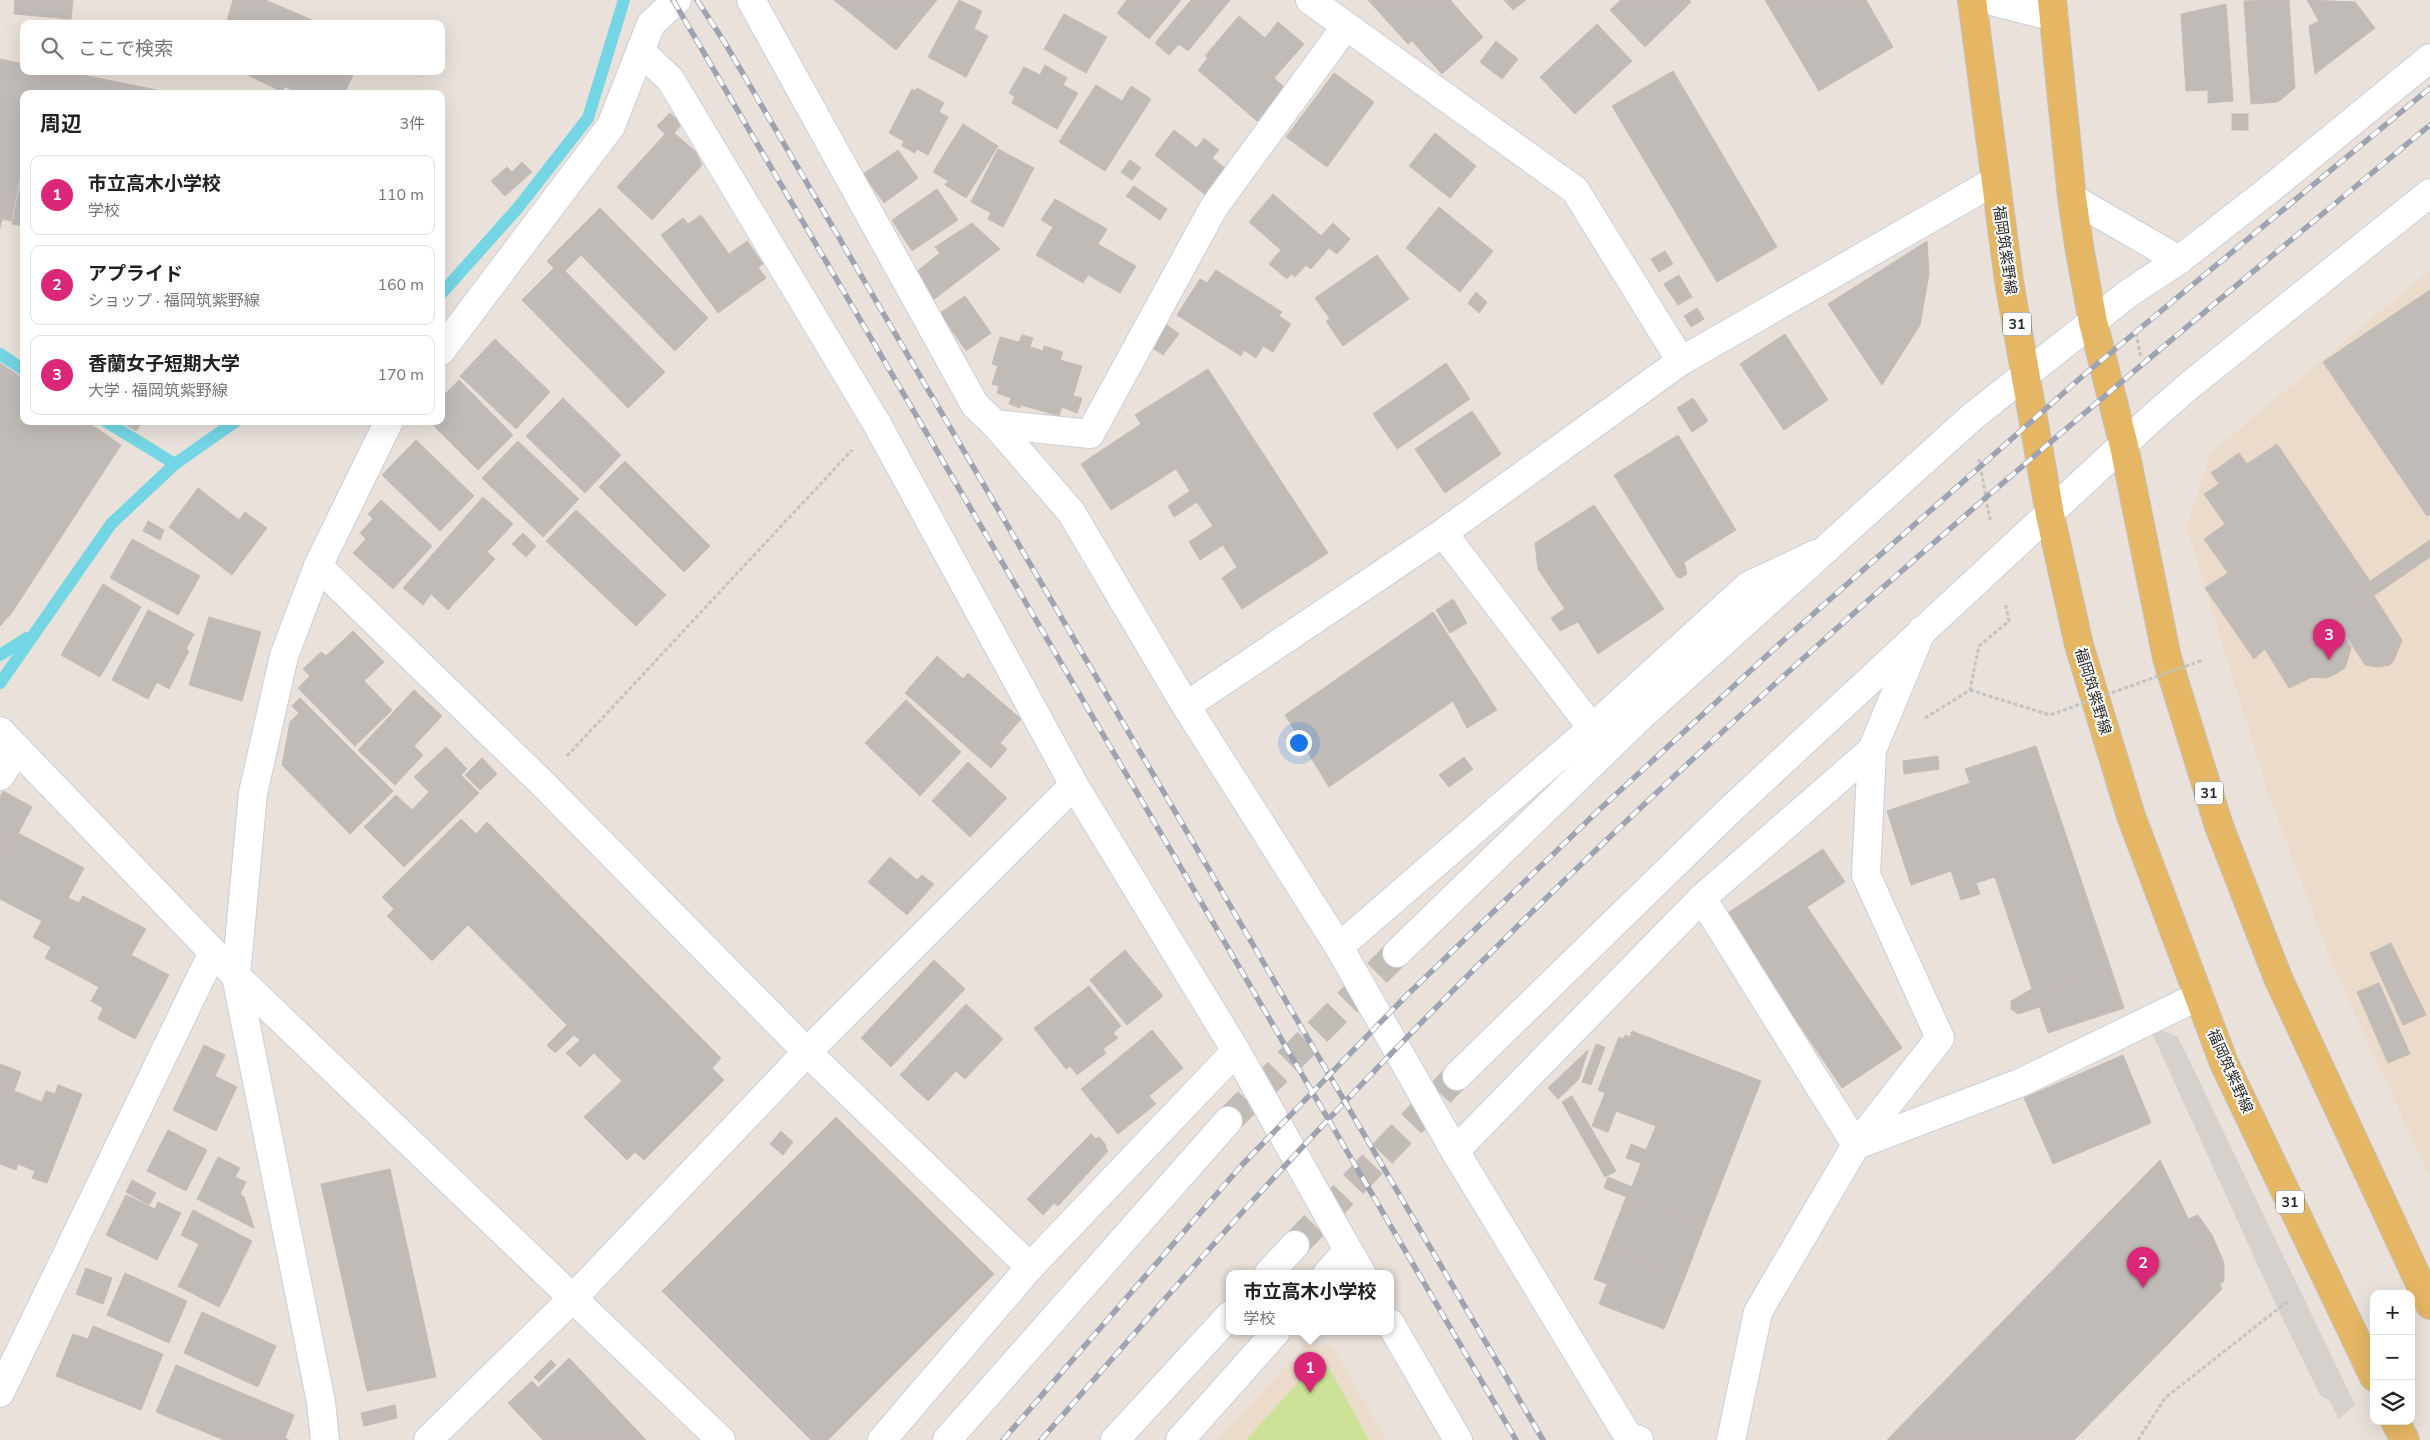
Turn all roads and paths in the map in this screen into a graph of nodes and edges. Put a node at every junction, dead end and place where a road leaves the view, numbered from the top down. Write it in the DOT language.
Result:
graph roads {
  1 [pos="677,0"];
  2 [pos="750,0"];
  3 [pos="1310,0"];
  4 [pos="1972,0"];
  5 [pos="1987,0"];
  6 [pos="2053,9"];
  7 [pos="1346,26"];
  8 [pos="641,52"];
  9 [pos="2430,58"];
  10 [pos="1995,181"];
  11 [pos="2430,193"];
  12 [pos="2072,198"];
  13 [pos="2179,260"];
  14 [pos="2093,322"];
  15 [pos="445,347"];
  16 [pos="1682,361"];
  17 [pos="2025,374"];
  18 [pos="877,424"];
  19 [pos="995,424"];
  20 [pos="387,425"];
  21 [pos="2124,446"];
  22 [pos="2050,515"];
  23 [pos="1444,533"];
  24 [pos="1828,548"];
  25 [pos="318,566"];
  26 [pos="1922,630"];
  27 [pos="2203,660"];
  28 [pos="1970,690"];
  29 [pos="1186,706"];
  30 [pos="1592,728"];
  31 [pos="9,740"];
  32 [pos="1872,750"];
  33 [pos="0,776"];
  34 [pos="542,782"];
  35 [pos="1074,785"];
  36 [pos="1702,898"];
  37 [pos="1339,947"];
  38 [pos="214,952"];
  39 [pos="1397,953"];
  40 [pos="236,976"];
  41 [pos="2198,996"];
  42 [pos="1236,1051"];
  43 [pos="807,1052"];
  44 [pos="1457,1076"];
  45 [pos="1228,1122"];
  46 [pos="1856,1145"];
  47 [pos="1455,1151"];
  48 [pos="1295,1245"];
  49 [pos="1348,1250"];
  50 [pos="1030,1267"];
  51 [pos="1272,1270"];
  52 [pos="1330,1270"];
  53 [pos="1360,1270"];
  54 [pos="574,1296"];
  55 [pos="2429,1299"];
  56 [pos="2288,1300"];
  57 [pos="1226,1319"];
  58 [pos="1394,1329"];
  59 [pos="1273,1335"];
  60 [pos="2370,1369"];
  61 [pos="0,1393"];
  62 [pos="2398,1425"];
  63 [pos="325,1440"];
  64 [pos="428,1440"];
  65 [pos="721,1440"];
  66 [pos="882,1440"];
  67 [pos="947,1440"];
  68 [pos="1115,1440"];
  69 [pos="1180,1440"];
  70 [pos="1458,1440"];
  71 [pos="1639,1440"];
  72 [pos="1731,1440"];
  73 [pos="2138,1440"];
  74 [pos="2404,1440"];
  1 -- 8 [label="street"];
  2 -- 19 [label="street"];
  3 -- 7 [label="street"];
  4 -- 10 [label="main road, 福岡筑紫野線 / 31"];
  5 -- 6 [label="street"];
  6 -- 12 [label="main road, 31"];
  7 -- 16 [label="street"];
  7 -- 19 [label="street"];
  8 -- 15 [label="street"];
  8 -- 18 [label="street"];
  9 -- 13 [label="street"];
  10 -- 16 [label="street"];
  10 -- 17 [label="main road, 福岡筑紫野線 / 31"];
  11 -- 21 [label="street"];
  12 -- 13 [label="street"];
  12 -- 14 [label="main road, 31"];
  13 -- 14 [label="street"];
  14 -- 17 [label="street"];
  14 -- 21 [label="main road, 31"];
  16 -- 23 [label="street"];
  17 -- 22 [label="main road, 福岡筑紫野線 / 31"];
  17 -- 24 [label="street"];
  18 -- 34 [label="path"];
  18 -- 35 [label="street"];
  19 -- 29 [label="street"];
  20 -- 25 [label="street"];
  21 -- 22 [label="street"];
  21 -- 55 [label="main road, 31"];
  22 -- 26 [label="street"];
  22 -- 41 [label="main road, 福岡筑紫野線 / 31"];
  23 -- 29 [label="street"];
  23 -- 30 [label="street"];
  24 -- 30 [label="street"];
  24 -- 39 [label="street"];
  25 -- 34 [label="street"];
  25 -- 40 [label="street"];
  26 -- 32 [label="street"];
  26 -- 44 [label="street"];
  27 -- 28 [label="path, bridge"];
  29 -- 37 [label="street"];
  30 -- 37 [label="street"];
  31 -- 33 [label="street"];
  31 -- 38 [label="street"];
  32 -- 36 [label="street"];
  32 -- 46 [label="street"];
  34 -- 43 [label="street"];
  35 -- 42 [label="street"];
  35 -- 43 [label="street"];
  36 -- 46 [label="street"];
  36 -- 47 [label="street"];
  37 -- 47 [label="street"];
  38 -- 40 [label="street"];
  38 -- 61 [label="street"];
  40 -- 54 [label="street"];
  40 -- 63 [label="street"];
  41 -- 46 [label="street"];
  41 -- 60 [label="main road, 福岡筑紫野線 / 31"];
  42 -- 49 [label="street"];
  42 -- 50 [label="street"];
  43 -- 50 [label="street"];
  43 -- 54 [label="street"];
  45 -- 67 [label="street"];
  46 -- 72 [label="street"];
  47 -- 71 [label="street"];
  48 -- 51 [label="street"];
  49 -- 52 [label="street"];
  49 -- 53 [label="street"];
  50 -- 66 [label="street"];
  54 -- 64 [label="street"];
  54 -- 65 [label="street"];
  56 -- 73 [label="path"];
  57 -- 68 [label="street"];
  58 -- 70 [label="street"];
  59 -- 69 [label="street"];
  62 -- 74 [label="main road"];
}
